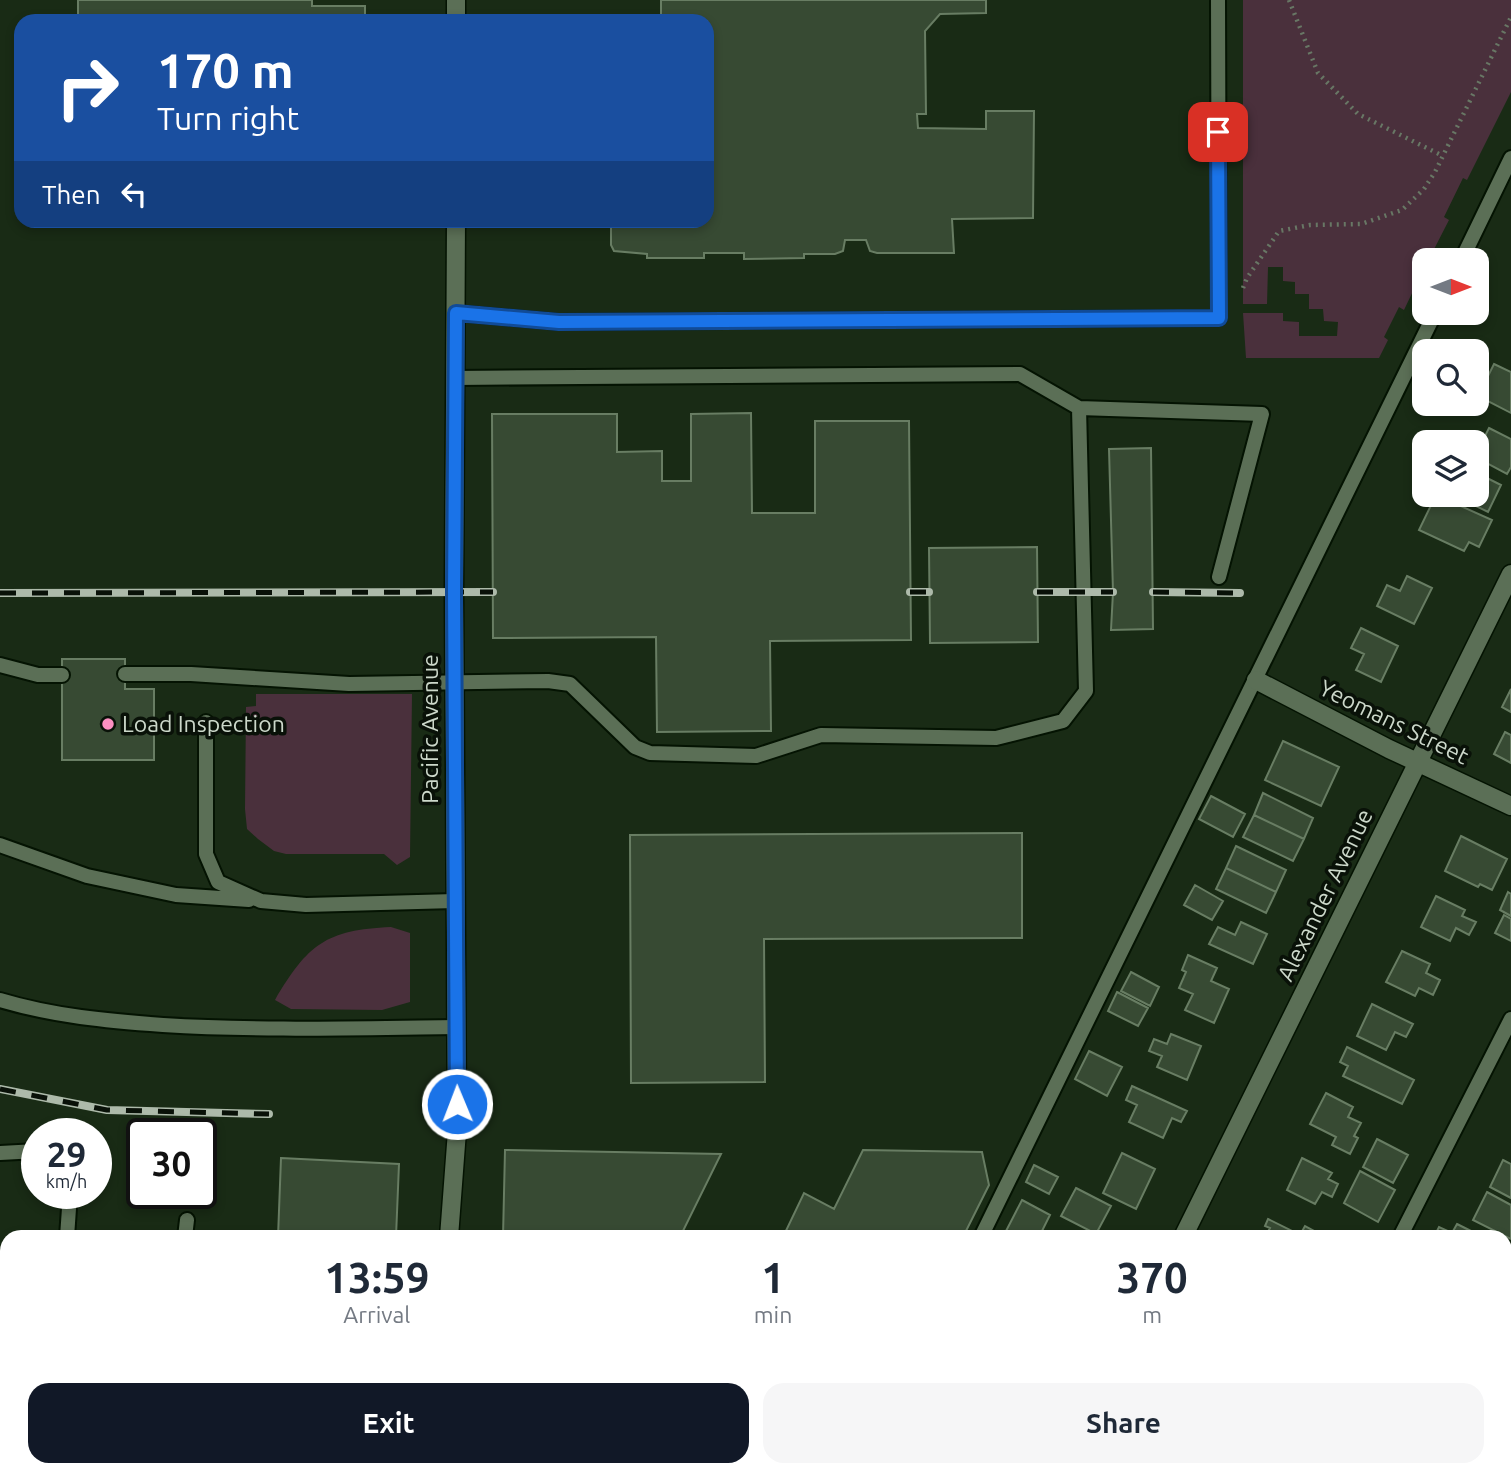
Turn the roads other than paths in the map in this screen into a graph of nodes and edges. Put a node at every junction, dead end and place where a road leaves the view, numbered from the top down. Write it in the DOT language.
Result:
graph roads {
  1 [pos="1218,0"];
  2 [pos="1511,158"];
  3 [pos="456,228"];
  4 [pos="1467,248"];
  5 [pos="456,313"];
  6 [pos="1429,326"];
  7 [pos="455,378"];
  8 [pos="1079,408"];
  9 [pos="1511,575"];
  10 [pos="1219,577"];
  11 [pos="0,665"];
  12 [pos="125,674"];
  13 [pos="62,675"];
  14 [pos="1256,680"];
  15 [pos="454,684"];
  16 [pos="206,722"];
  17 [pos="1417,763"];
  18 [pos="1511,806"];
  19 [pos="0,845"];
  20 [pos="261,901"];
  21 [pos="455,901"];
  22 [pos="0,1000"];
  23 [pos="1511,1019"];
  24 [pos="456,1027"];
  25 [pos="21,1152"];
  26 [pos="0,1153"];
  27 [pos="69,1209"];
  28 [pos="187,1220"];
  29 [pos="67,1230"];
  30 [pos="186,1230"];
  31 [pos="450,1230"];
  32 [pos="984,1230"];
  33 [pos="1186,1230"];
  34 [pos="1404,1230"];
  1 -- 5 [label="lane"];
  2 -- 4 [label="lane"];
  3 -- 5 [label="street, Pacific Avenue"];
  5 -- 7 [label="street, Pacific Avenue"];
  6 -- 14 [label="lane"];
  7 -- 8 [label="lane"];
  7 -- 15 [label="street, Pacific Avenue"];
  8 -- 10 [label="lane"];
  8 -- 15 [label="lane"];
  9 -- 17 [label="street, Alexander Avenue"];
  11 -- 13 [label="lane"];
  12 -- 15 [label="lane"];
  14 -- 17 [label="street, Yeomans Street"];
  14 -- 32 [label="lane"];
  15 -- 21 [label="street, Pacific Avenue"];
  16 -- 20 [label="lane"];
  17 -- 18 [label="street, Yeomans Street"];
  17 -- 33 [label="street, Alexander Avenue"];
  19 -- 20 [label="lane"];
  20 -- 21 [label="lane"];
  21 -- 24 [label="street, Pacific Avenue"];
  22 -- 24 [label="lane"];
  23 -- 34 [label="lane"];
  24 -- 31 [label="street, Pacific Avenue"];
  25 -- 26 [label="lane"];
  27 -- 29 [label="lane"];
  28 -- 30 [label="lane"];
}
